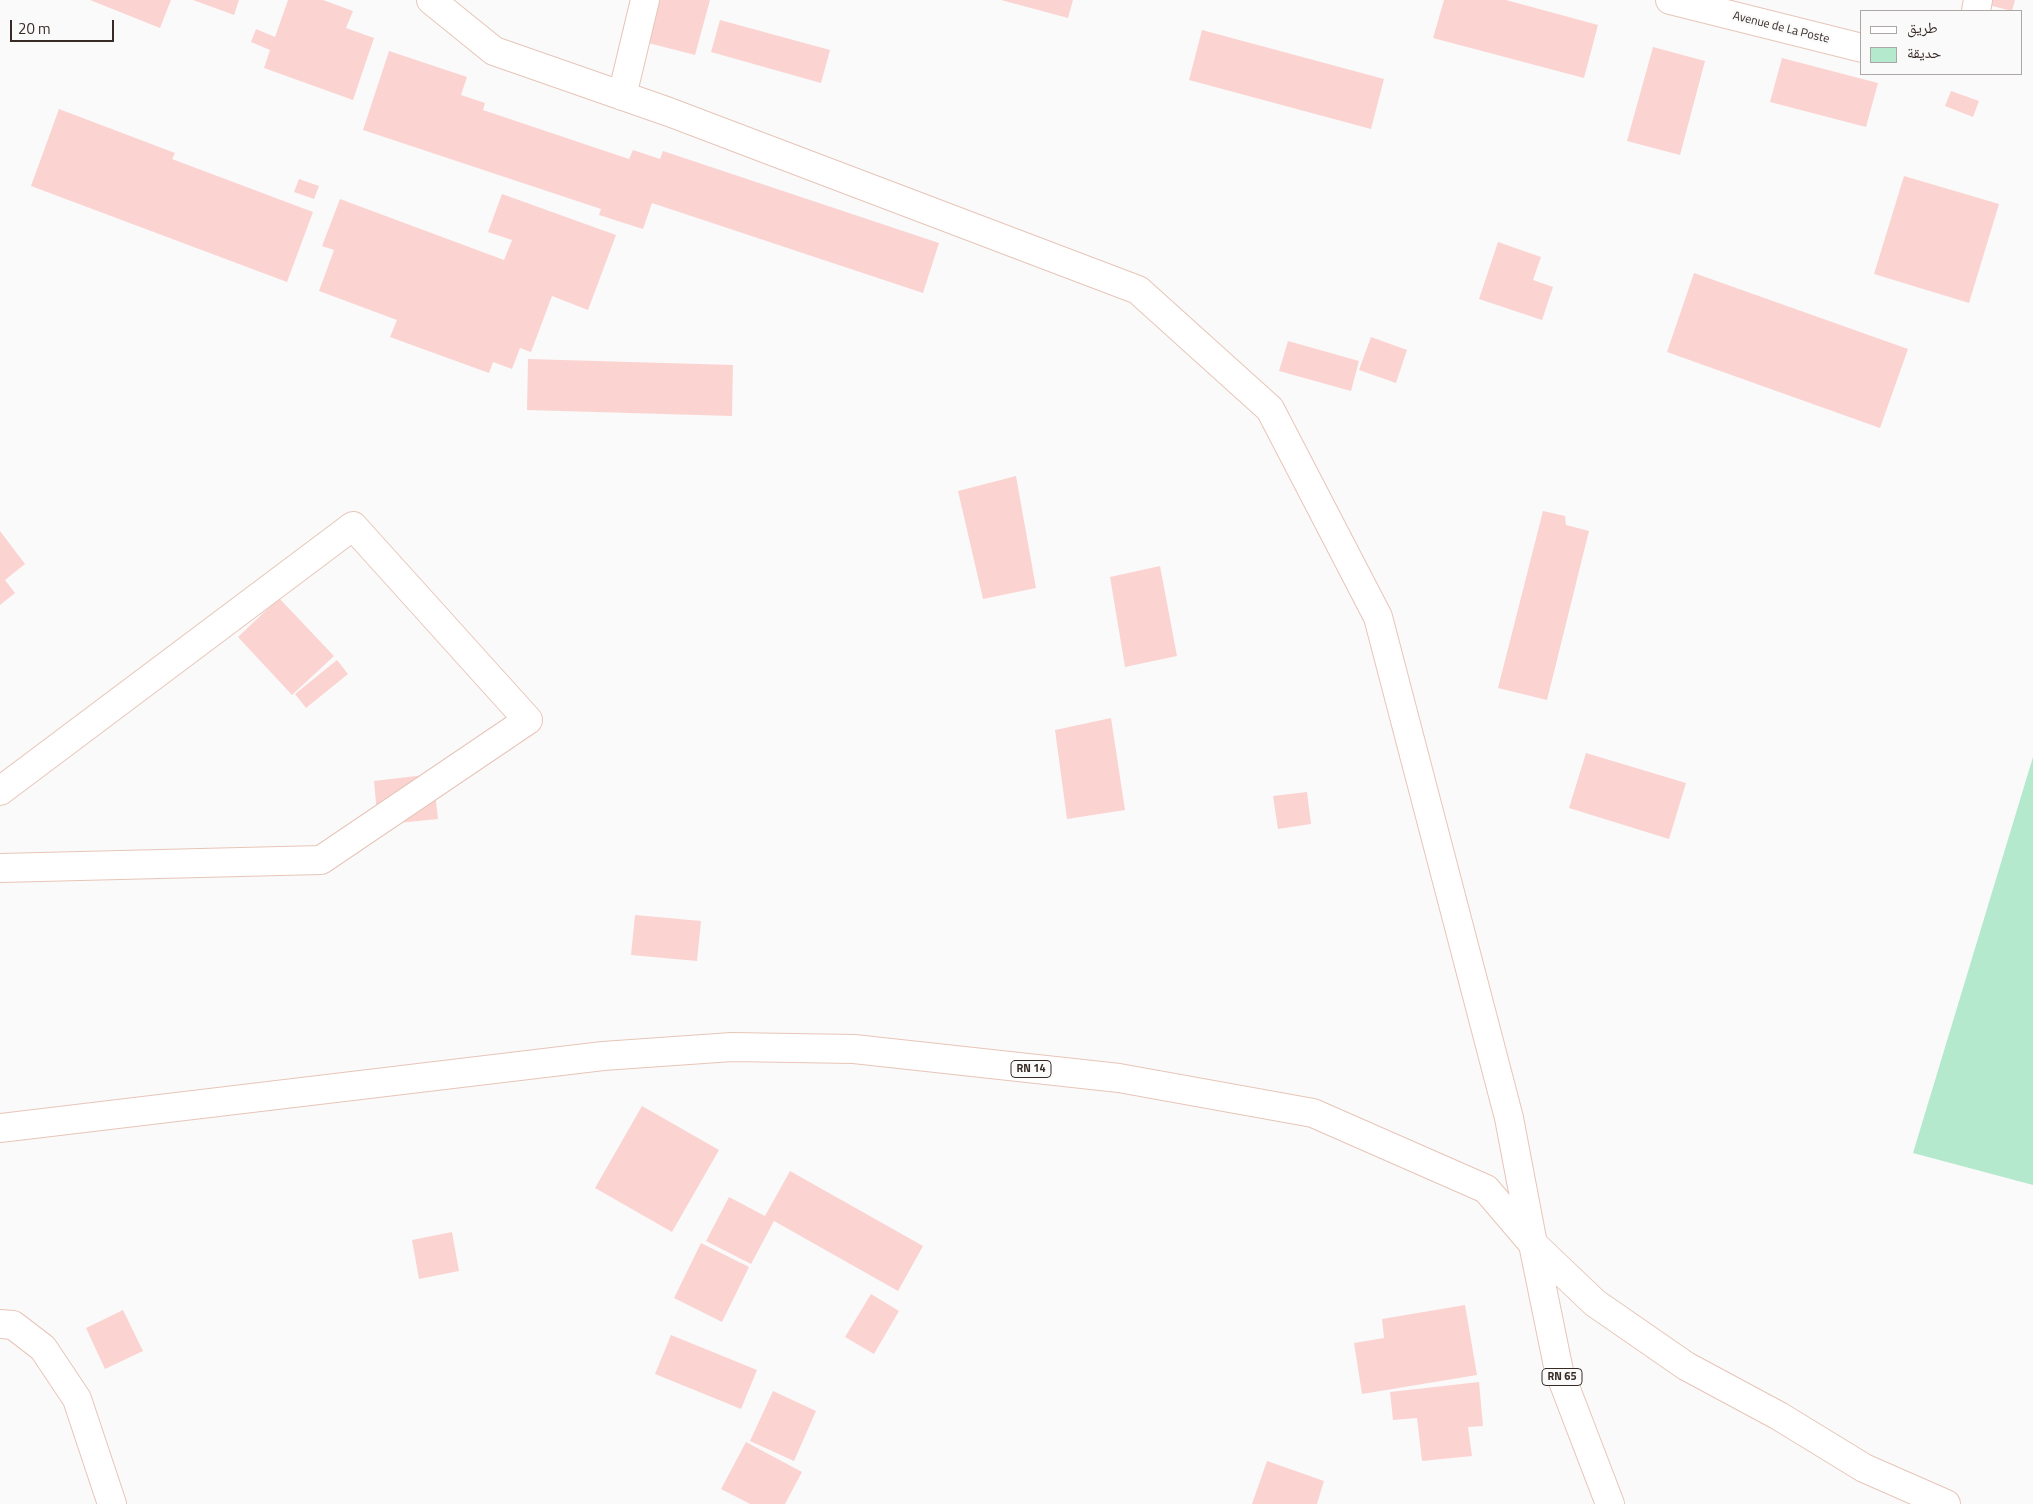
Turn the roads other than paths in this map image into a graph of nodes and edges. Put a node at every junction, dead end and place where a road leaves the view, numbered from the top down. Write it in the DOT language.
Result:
graph roads {
  1 [pos="431,0"];
  2 [pos="645,0"];
  3 [pos="1670,0"];
  4 [pos="1860,48"];
  5 [pos="622,96"];
  6 [pos="0,791"];
  7 [pos="0,868"];
  8 [pos="0,1128"];
  9 [pos="1533,1244"];
  10 [pos="0,1324"];
  11 [pos="112,1504"];
  12 [pos="1610,1504"];
  13 [pos="1946,1504"];
  1 -- 5 [label="street"];
  2 -- 5 [label="street"];
  3 -- 4 [label="street, Avenue de La Poste"];
  5 -- 9 [label="street"];
  6 -- 7 [label="street"];
  8 -- 9 [label="street, RN 14"];
  9 -- 12 [label="street, RN 65"];
  9 -- 13 [label="street, RN 14"];
  10 -- 11 [label="street"];
}
